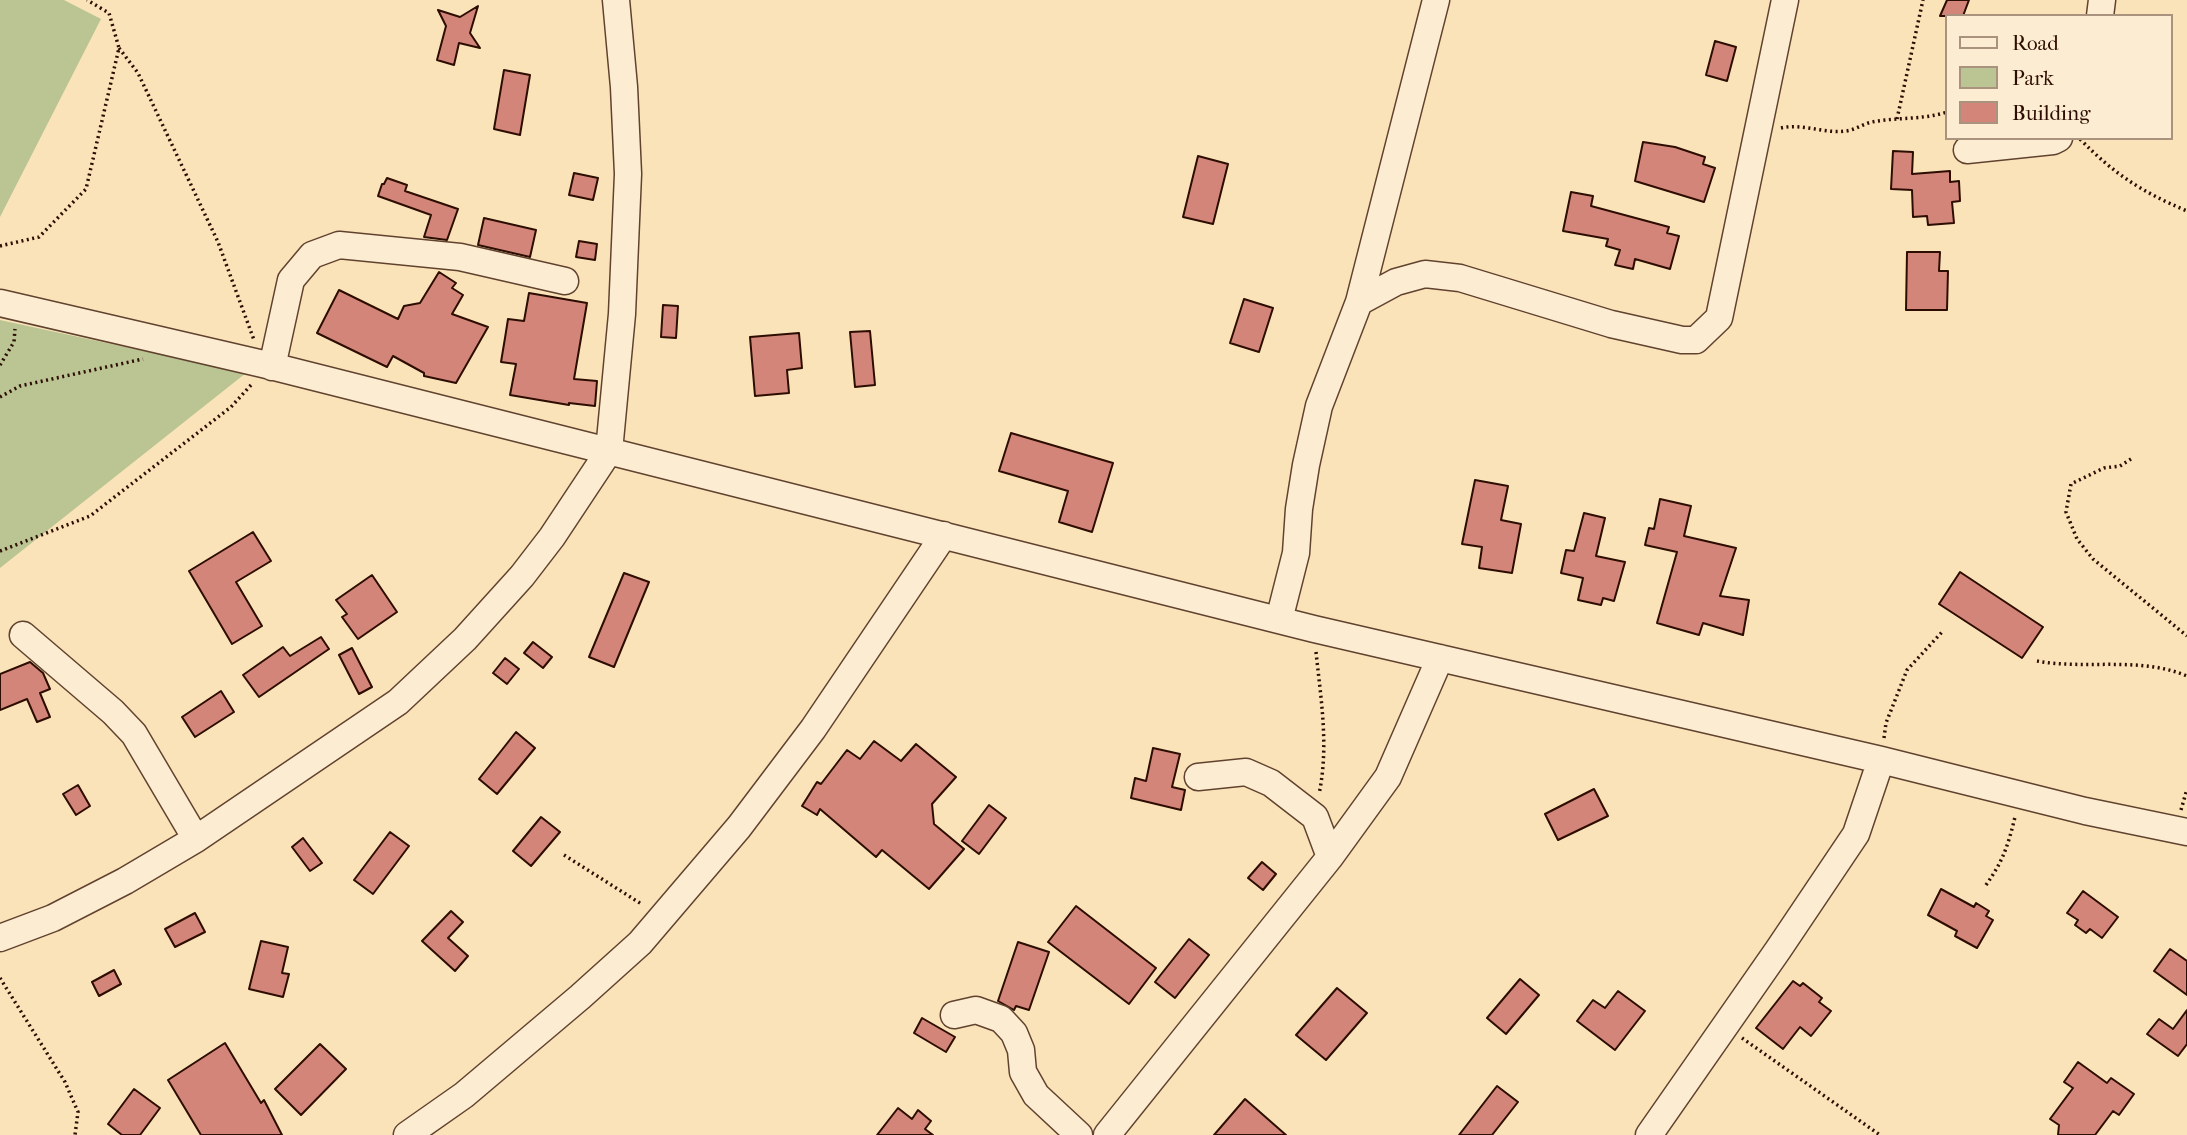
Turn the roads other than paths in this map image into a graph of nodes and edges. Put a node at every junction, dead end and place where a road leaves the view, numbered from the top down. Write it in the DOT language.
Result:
graph roads {
  1 [pos="617,0"];
  2 [pos="1436,0"];
  3 [pos="1785,0"];
  4 [pos="2055,140"];
  5 [pos="1967,150"];
  6 [pos="565,282"];
  7 [pos="1359,302"];
  8 [pos="9,305"];
  9 [pos="268,365"];
  10 [pos="609,451"];
  11 [pos="944,535"];
  12 [pos="1279,620"];
  13 [pos="23,635"];
  14 [pos="1440,658"];
  15 [pos="1881,760"];
  16 [pos="1198,777"];
  17 [pos="2187,832"];
  18 [pos="196,839"];
  19 [pos="1330,857"];
  20 [pos="0,938"];
  21 [pos="954,1015"];
  22 [pos="407,1135"];
  23 [pos="1079,1135"];
  24 [pos="1107,1135"];
  25 [pos="1649,1135"];
  1 -- 10 [label="street"];
  2 -- 7 [label="street"];
  3 -- 7 [label="street"];
  4 -- 5 [label="street"];
  6 -- 9 [label="street"];
  7 -- 12 [label="street"];
  8 -- 9 [label="street"];
  9 -- 10 [label="street"];
  10 -- 11 [label="street"];
  10 -- 18 [label="street"];
  11 -- 12 [label="street"];
  11 -- 22 [label="street"];
  12 -- 14 [label="street"];
  13 -- 18 [label="street"];
  14 -- 15 [label="street"];
  14 -- 19 [label="street"];
  15 -- 17 [label="street"];
  15 -- 25 [label="street"];
  16 -- 19 [label="street"];
  18 -- 20 [label="street"];
  19 -- 24 [label="street"];
  21 -- 23 [label="street"];
}
